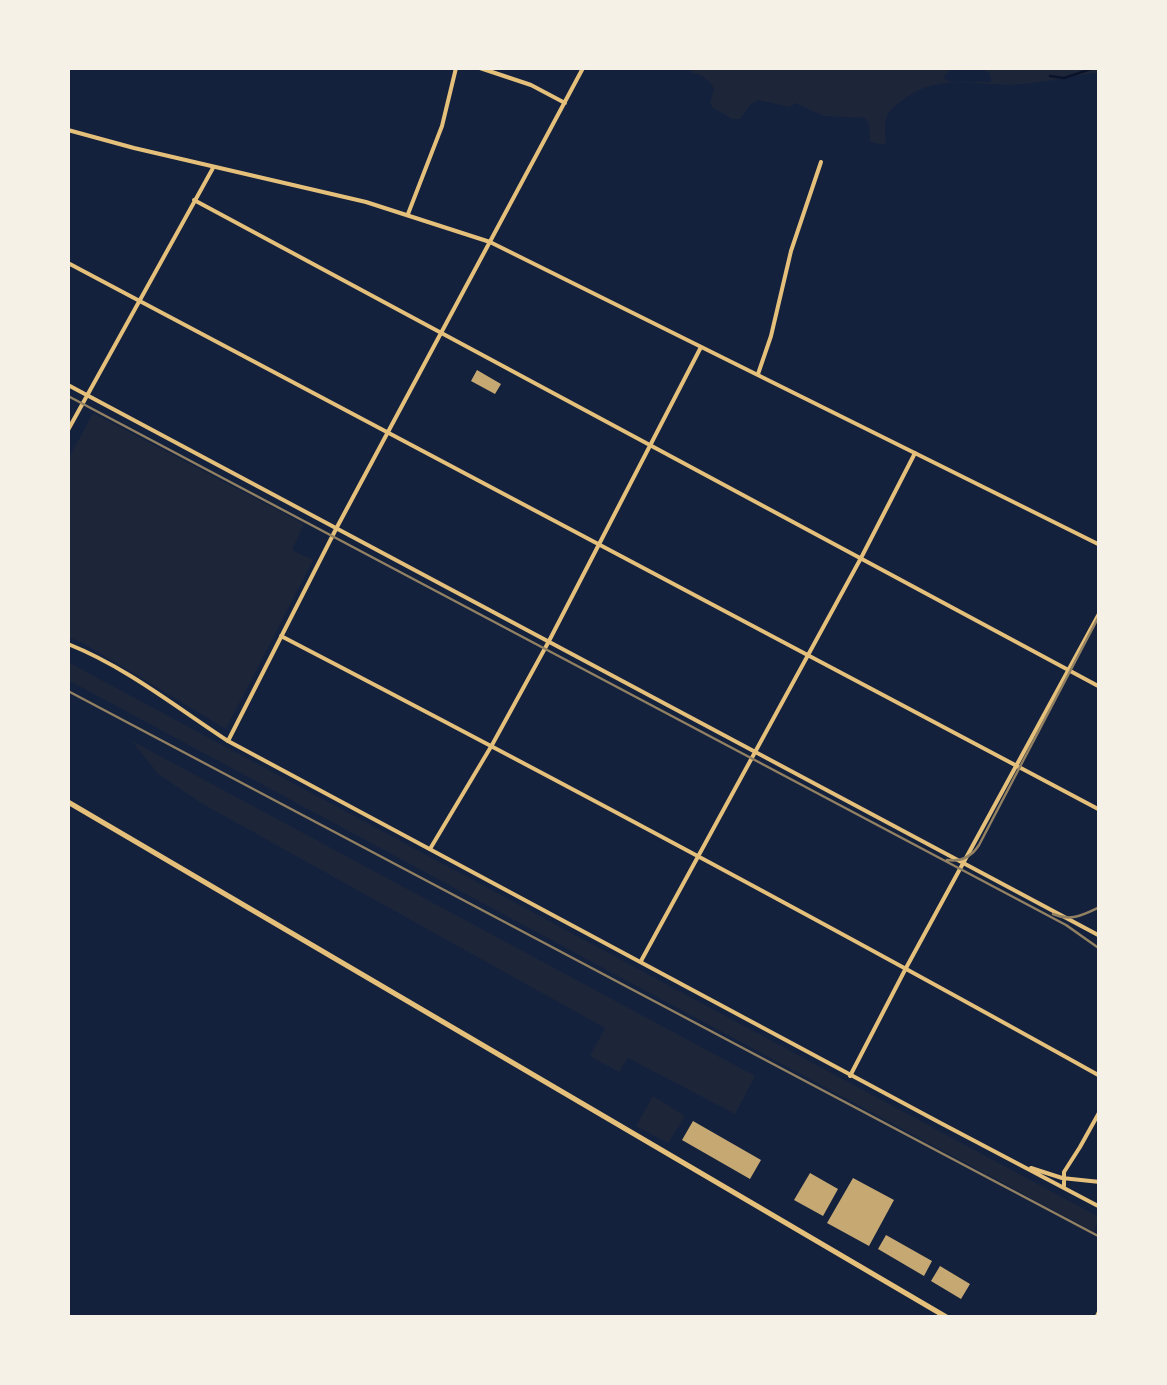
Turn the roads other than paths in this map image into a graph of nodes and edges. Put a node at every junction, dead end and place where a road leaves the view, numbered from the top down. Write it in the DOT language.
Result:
graph roads {
  1 [pos="456,68"];
  2 [pos="480,68"];
  3 [pos="583,68"];
  4 [pos="565,103"];
  5 [pos="68,130"];
  6 [pos="821,162"];
  7 [pos="214,166"];
  8 [pos="194,200"];
  9 [pos="408,214"];
  10 [pos="490,242"];
  11 [pos="68,263"];
  12 [pos="138,302"];
  13 [pos="442,334"];
  14 [pos="701,348"];
  15 [pos="758,374"];
  16 [pos="68,385"];
  17 [pos="86,395"];
  18 [pos="68,430"];
  19 [pos="388,433"];
  20 [pos="651,444"];
  21 [pos="914,453"];
  22 [pos="336,529"];
  23 [pos="598,544"];
  24 [pos="1100,545"];
  25 [pos="862,558"];
  26 [pos="1100,612"];
  27 [pos="280,636"];
  28 [pos="550,641"];
  29 [pos="68,644"];
  30 [pos="808,655"];
  31 [pos="1067,670"];
  32 [pos="1100,687"];
  33 [pos="228,741"];
  34 [pos="492,746"];
  35 [pos="755,751"];
  36 [pos="1016,767"];
  37 [pos="68,802"];
  38 [pos="1100,810"];
  39 [pos="429,849"];
  40 [pos="697,858"];
  41 [pos="964,862"];
  42 [pos="1100,936"];
  43 [pos="640,961"];
  44 [pos="906,968"];
  45 [pos="850,1076"];
  46 [pos="1100,1076"];
  47 [pos="1100,1111"];
  48 [pos="1020,1165"];
  49 [pos="1062,1178"];
  50 [pos="1100,1182"];
  51 [pos="1067,1190"];
  52 [pos="1100,1207"];
  53 [pos="1100,1310"];
  54 [pos="948,1318"];
  55 [pos="1096,1318"];
  1 -- 9 [label="street"];
  2 -- 4 [label="street"];
  3 -- 4 [label="street"];
  4 -- 10 [label="street"];
  5 -- 7 [label="street"];
  6 -- 15 [label="street"];
  7 -- 8 [label="street"];
  7 -- 9 [label="street"];
  8 -- 12 [label="street"];
  8 -- 13 [label="street"];
  9 -- 10 [label="street"];
  10 -- 13 [label="street"];
  10 -- 14 [label="street"];
  11 -- 12 [label="street"];
  12 -- 17 [label="street"];
  12 -- 19 [label="street"];
  13 -- 19 [label="street"];
  13 -- 20 [label="street"];
  14 -- 15 [label="street"];
  14 -- 20 [label="street"];
  15 -- 21 [label="street"];
  16 -- 17 [label="street"];
  17 -- 18 [label="street"];
  17 -- 22 [label="street"];
  19 -- 22 [label="street"];
  19 -- 23 [label="street"];
  20 -- 23 [label="street"];
  20 -- 25 [label="street"];
  21 -- 24 [label="street"];
  21 -- 25 [label="street"];
  22 -- 27 [label="street"];
  22 -- 28 [label="street"];
  23 -- 28 [label="street"];
  23 -- 30 [label="street"];
  25 -- 30 [label="street"];
  25 -- 31 [label="street"];
  26 -- 31 [label="street"];
  27 -- 33 [label="street"];
  27 -- 34 [label="street"];
  28 -- 34 [label="street"];
  28 -- 35 [label="street"];
  29 -- 33 [label="street"];
  30 -- 35 [label="street"];
  30 -- 36 [label="street"];
  31 -- 32 [label="street"];
  31 -- 36 [label="street"];
  33 -- 39 [label="street"];
  34 -- 39 [label="street"];
  34 -- 40 [label="street"];
  35 -- 40 [label="street"];
  35 -- 41 [label="street"];
  36 -- 38 [label="street"];
  36 -- 41 [label="street"];
  37 -- 54 [label="main road"];
  39 -- 43 [label="street"];
  40 -- 43 [label="street"];
  40 -- 44 [label="street"];
  41 -- 42 [label="street"];
  41 -- 44 [label="street"];
  43 -- 45 [label="street"];
  44 -- 45 [label="street"];
  44 -- 46 [label="street"];
  45 -- 48 [label="street"];
  47 -- 49 [label="street"];
  48 -- 49 [label="street"];
  48 -- 51 [label="street"];
  49 -- 50 [label="street"];
  49 -- 51 [label="street"];
  51 -- 52 [label="street"];
  53 -- 55 [label="street"];
}
